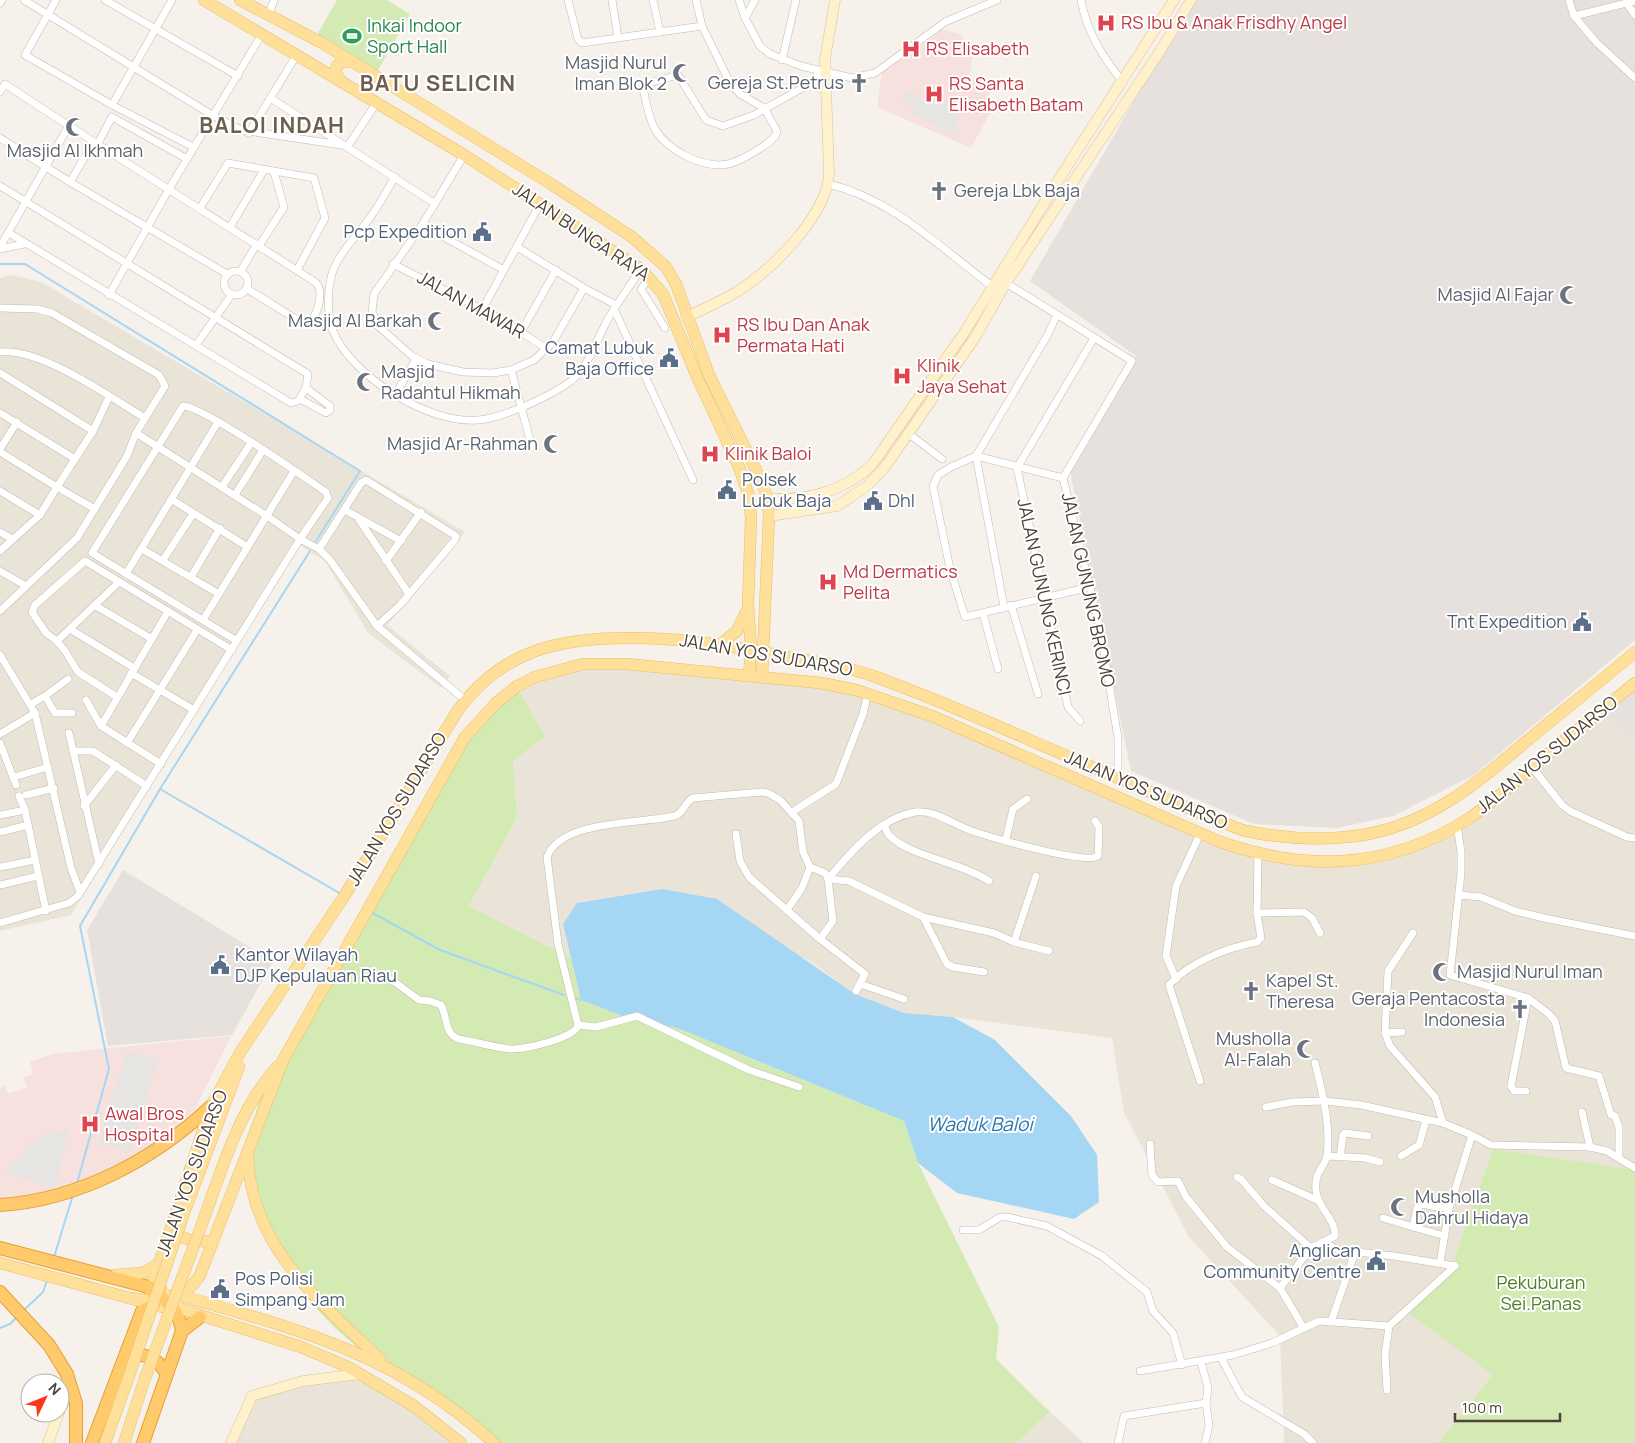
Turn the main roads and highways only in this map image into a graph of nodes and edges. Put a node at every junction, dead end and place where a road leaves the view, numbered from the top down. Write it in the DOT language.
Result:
graph roads {
  1 [pos="204,0"];
  2 [pos="240,0"];
  3 [pos="835,0"];
  4 [pos="1191,0"];
  5 [pos="1173,1"];
  6 [pos="322,43"];
  7 [pos="1146,43"];
  8 [pos="1160,51"];
  9 [pos="351,62"];
  10 [pos="310,64"];
  11 [pos="341,81"];
  12 [pos="686,317"];
  13 [pos="964,333"];
  14 [pos="974,339"];
  15 [pos="768,499"];
  16 [pos="769,516"];
  17 [pos="748,605"];
  18 [pos="722,643"];
  19 [pos="751,649"];
  20 [pos="763,652"];
  21 [pos="1635,652"];
  22 [pos="749,676"];
  23 [pos="762,677"];
  24 [pos="1635,683"];
  25 [pos="1165,799"];
  26 [pos="1158,815"];
  27 [pos="241,1051"];
  28 [pos="283,1060"];
  29 [pos="211,1106"];
  30 [pos="248,1148"];
  31 [pos="0,1205"];
  32 [pos="172,1226"];
  33 [pos="212,1241"];
  34 [pos="0,1248"];
  35 [pos="0,1263"];
  36 [pos="159,1264"];
  37 [pos="106,1274"];
  38 [pos="0,1292"];
  39 [pos="170,1300"];
  40 [pos="200,1317"];
  41 [pos="182,1331"];
  42 [pos="124,1360"];
  43 [pos="389,1368"];
  44 [pos="66,1373"];
  45 [pos="166,1373"];
  46 [pos="360,1374"];
  47 [pos="70,1384"];
  48 [pos="55,1423"];
  49 [pos="48,1443"];
  50 [pos="76,1443"];
  51 [pos="92,1443"];
  52 [pos="105,1443"];
  53 [pos="124,1443"];
  54 [pos="142,1443"];
  55 [pos="231,1443"];
  56 [pos="461,1443"];
  57 [pos="494,1443"];
  1 -- 10 [label="main road, JALAN BUNGA RAYA"];
  2 -- 6 [label="main road, JALAN BUNGA RAYA"];
  3 -- 12 [label="main road"];
  4 -- 8 [label="main road"];
  5 -- 7 [label="main road"];
  6 -- 9 [label="main road, JALAN BUNGA RAYA"];
  6 -- 10 [label="main road"];
  7 -- 8 [label="main road"];
  7 -- 13 [label="main road"];
  8 -- 14 [label="main road"];
  9 -- 11 [label="main road"];
  9 -- 12 [label="main road, JALAN BUNGA RAYA"];
  10 -- 11 [label="main road, JALAN BUNGA RAYA"];
  11 -- 17 [label="main road, JALAN BUNGA RAYA"];
  12 -- 15 [label="main road, JALAN BUNGA RAYA"];
  13 -- 14 [label="main road"];
  13 -- 15 [label="main road"];
  14 -- 16 [label="main road"];
  15 -- 16 [label="main road, JALAN BUNGA RAYA"];
  16 -- 20 [label="main road, JALAN BUNGA RAYA"];
  17 -- 18 [label="main road"];
  17 -- 19 [label="main road, JALAN BUNGA RAYA"];
  18 -- 19 [label="main road, JALAN YOS SUDARSO"];
  18 -- 27 [label="main road, JALAN YOS SUDARSO"];
  19 -- 20 [label="main road, JALAN YOS SUDARSO"];
  19 -- 22 [label="main road, JALAN BUNGA RAYA"];
  20 -- 23 [label="main road, JALAN BUNGA RAYA"];
  20 -- 25 [label="main road, JALAN YOS SUDARSO"];
  21 -- 25 [label="main road, JALAN YOS SUDARSO"];
  22 -- 23 [label="main road, JALAN YOS SUDARSO"];
  22 -- 28 [label="main road, JALAN YOS SUDARSO"];
  23 -- 26 [label="main road, JALAN YOS SUDARSO"];
  24 -- 26 [label="main road, JALAN YOS SUDARSO"];
  25 -- 26 [label="main road"];
  27 -- 29 [label="main road, JALAN YOS SUDARSO"];
  27 -- 52 [label="main road, bridge"];
  28 -- 30 [label="main road, JALAN YOS SUDARSO"];
  28 -- 53 [label="main road, bridge"];
  29 -- 31 [label="highway"];
  29 -- 32 [label="main road, JALAN YOS SUDARSO"];
  30 -- 33 [label="main road, JALAN YOS SUDARSO"];
  30 -- 43 [label="main road"];
  32 -- 33 [label="main road"];
  32 -- 36 [label="main road, JALAN YOS SUDARSO"];
  33 -- 39 [label="main road, JALAN YOS SUDARSO"];
  34 -- 37 [label="highway"];
  35 -- 39 [label="main road"];
  36 -- 37 [label="main road, JALAN YOS SUDARSO"];
  36 -- 39 [label="main road"];
  37 -- 39 [label="highway"];
  38 -- 44 [label="highway"];
  39 -- 40 [label="main road"];
  39 -- 41 [label="highway"];
  39 -- 42 [label="highway"];
  39 -- 43 [label="main road"];
  40 -- 41 [label="highway"];
  40 -- 46 [label="main road"];
  41 -- 45 [label="highway"];
  42 -- 45 [label="highway"];
  42 -- 51 [label="highway"];
  43 -- 57 [label="main road"];
  45 -- 54 [label="highway"];
  46 -- 55 [label="main road"];
  46 -- 56 [label="main road"];
  47 -- 50 [label="highway"];
  48 -- 49 [label="main road"];
}
